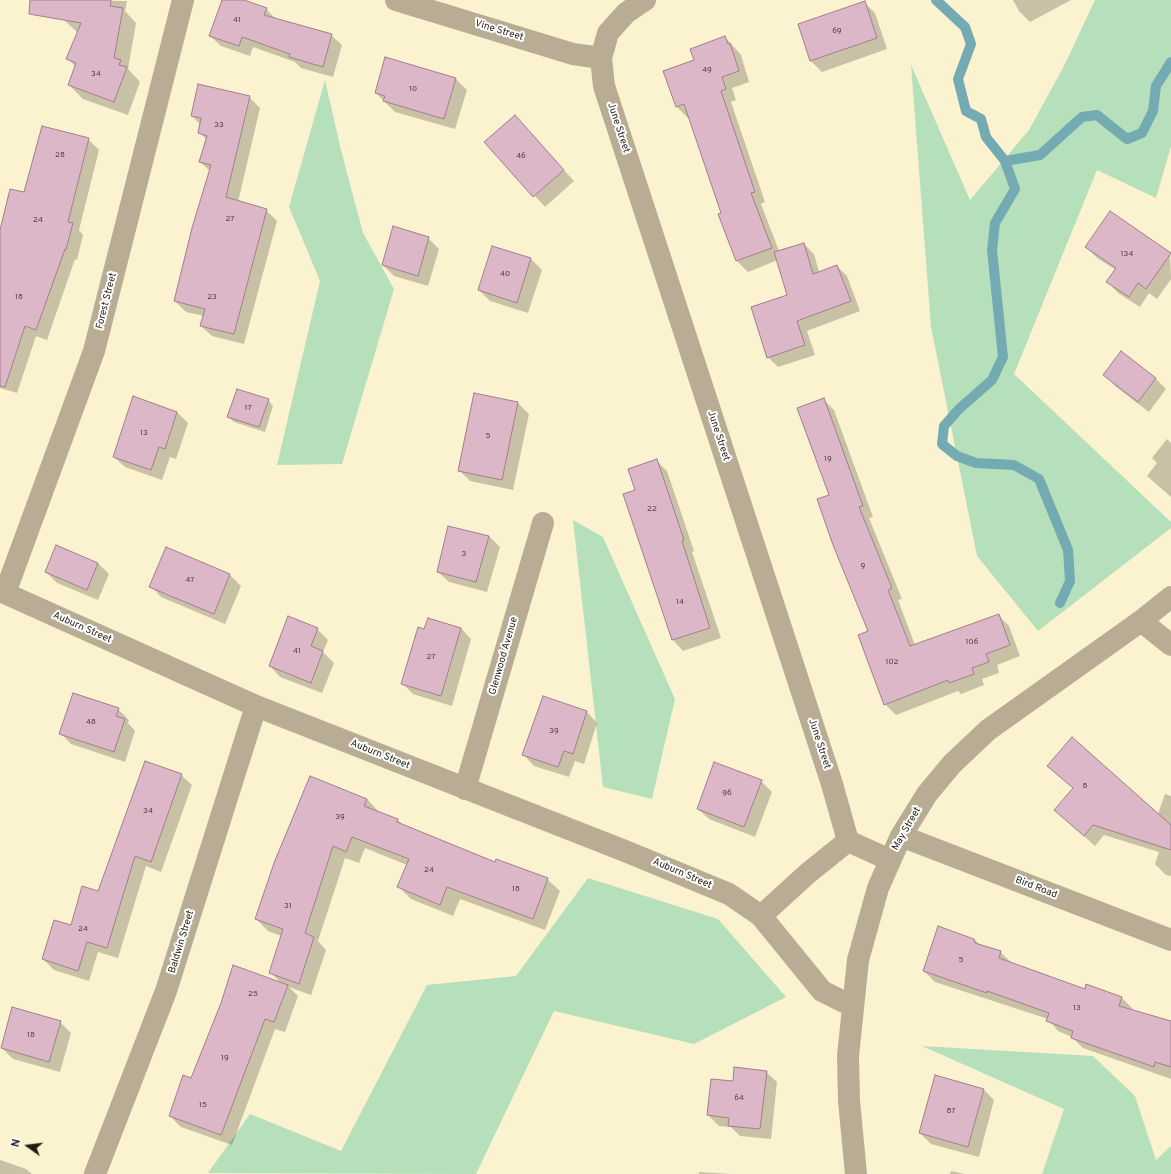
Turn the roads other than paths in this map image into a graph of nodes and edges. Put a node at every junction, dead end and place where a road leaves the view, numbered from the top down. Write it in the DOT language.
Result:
graph roads {
  1 [pos="183,0"];
  2 [pos="396,0"];
  3 [pos="645,0"];
  4 [pos="601,58"];
  5 [pos="543,523"];
  6 [pos="2,592"];
  7 [pos="1171,597"];
  8 [pos="1141,622"];
  9 [pos="1171,645"];
  10 [pos="256,706"];
  11 [pos="465,789"];
  12 [pos="901,836"];
  13 [pos="848,841"];
  14 [pos="890,860"];
  15 [pos="761,916"];
  16 [pos="1171,940"];
  17 [pos="852,1006"];
  18 [pos="95,1174"];
  19 [pos="856,1174"];
  1 -- 6 [label="street, Forest Street"];
  2 -- 4 [label="street, Vine Street"];
  3 -- 4 [label="street, June Street"];
  4 -- 13 [label="street, June Street"];
  5 -- 11 [label="street, Glenwood Avenue"];
  6 -- 10 [label="street, Auburn Street"];
  7 -- 8 [label="street, May Street"];
  8 -- 9 [label="street"];
  8 -- 12 [label="street, May Street"];
  10 -- 11 [label="street, Auburn Street"];
  10 -- 18 [label="street, Baldwin Street"];
  11 -- 15 [label="street, Auburn Street"];
  12 -- 14 [label="street, May Street"];
  12 -- 16 [label="street, Bird Road"];
  13 -- 14 [label="street"];
  13 -- 15 [label="street"];
  14 -- 17 [label="street, May Street"];
  15 -- 17 [label="street, Auburn Street"];
  17 -- 19 [label="street, May Street"];
}
